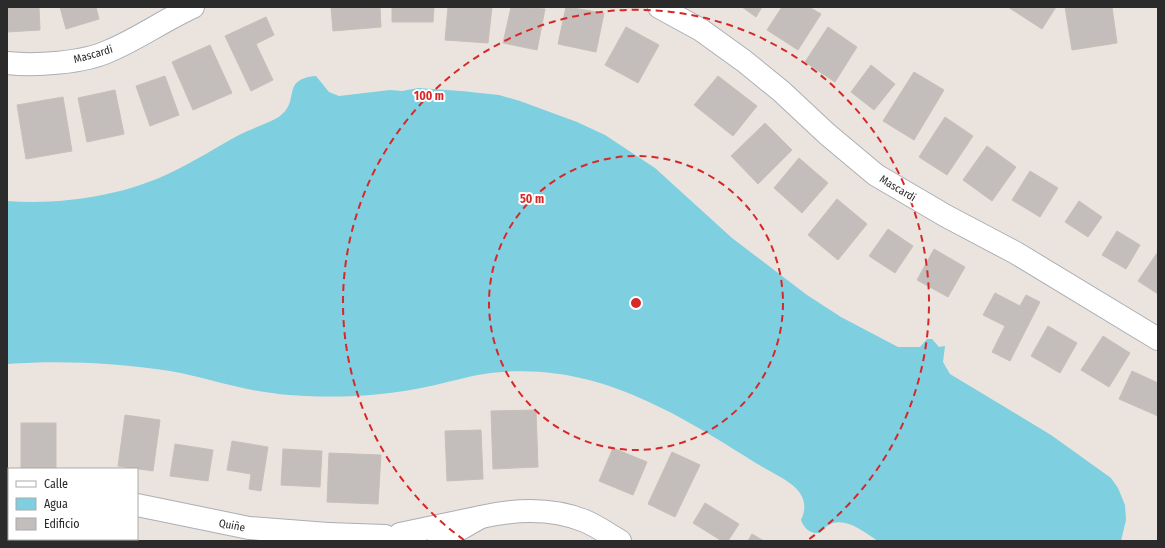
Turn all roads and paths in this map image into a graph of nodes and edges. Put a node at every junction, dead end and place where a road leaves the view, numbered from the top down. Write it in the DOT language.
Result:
graph roads {
  1 [pos="164,7"];
  2 [pos="193,7"];
  3 [pos="659,7"];
  4 [pos="147,31"];
  5 [pos="7,63"];
  6 [pos="1158,339"];
  7 [pos="138,505"];
  8 [pos="481,517"];
  9 [pos="336,537"];
  10 [pos="394,538"];
  11 [pos="439,541"];
  12 [pos="620,541"];
  1 -- 4 [label="street"];
  2 -- 4 [label="street, Mascardi"];
  3 -- 6 [label="street, Mascardi"];
  4 -- 5 [label="street, Mascardi"];
  7 -- 9 [label="street, Quiñe"];
  8 -- 10 [label="street, Quiñe"];
  8 -- 11 [label="street"];
  8 -- 12 [label="street, Quiñe"];
  9 -- 10 [label="street, Quiñe"];
}
